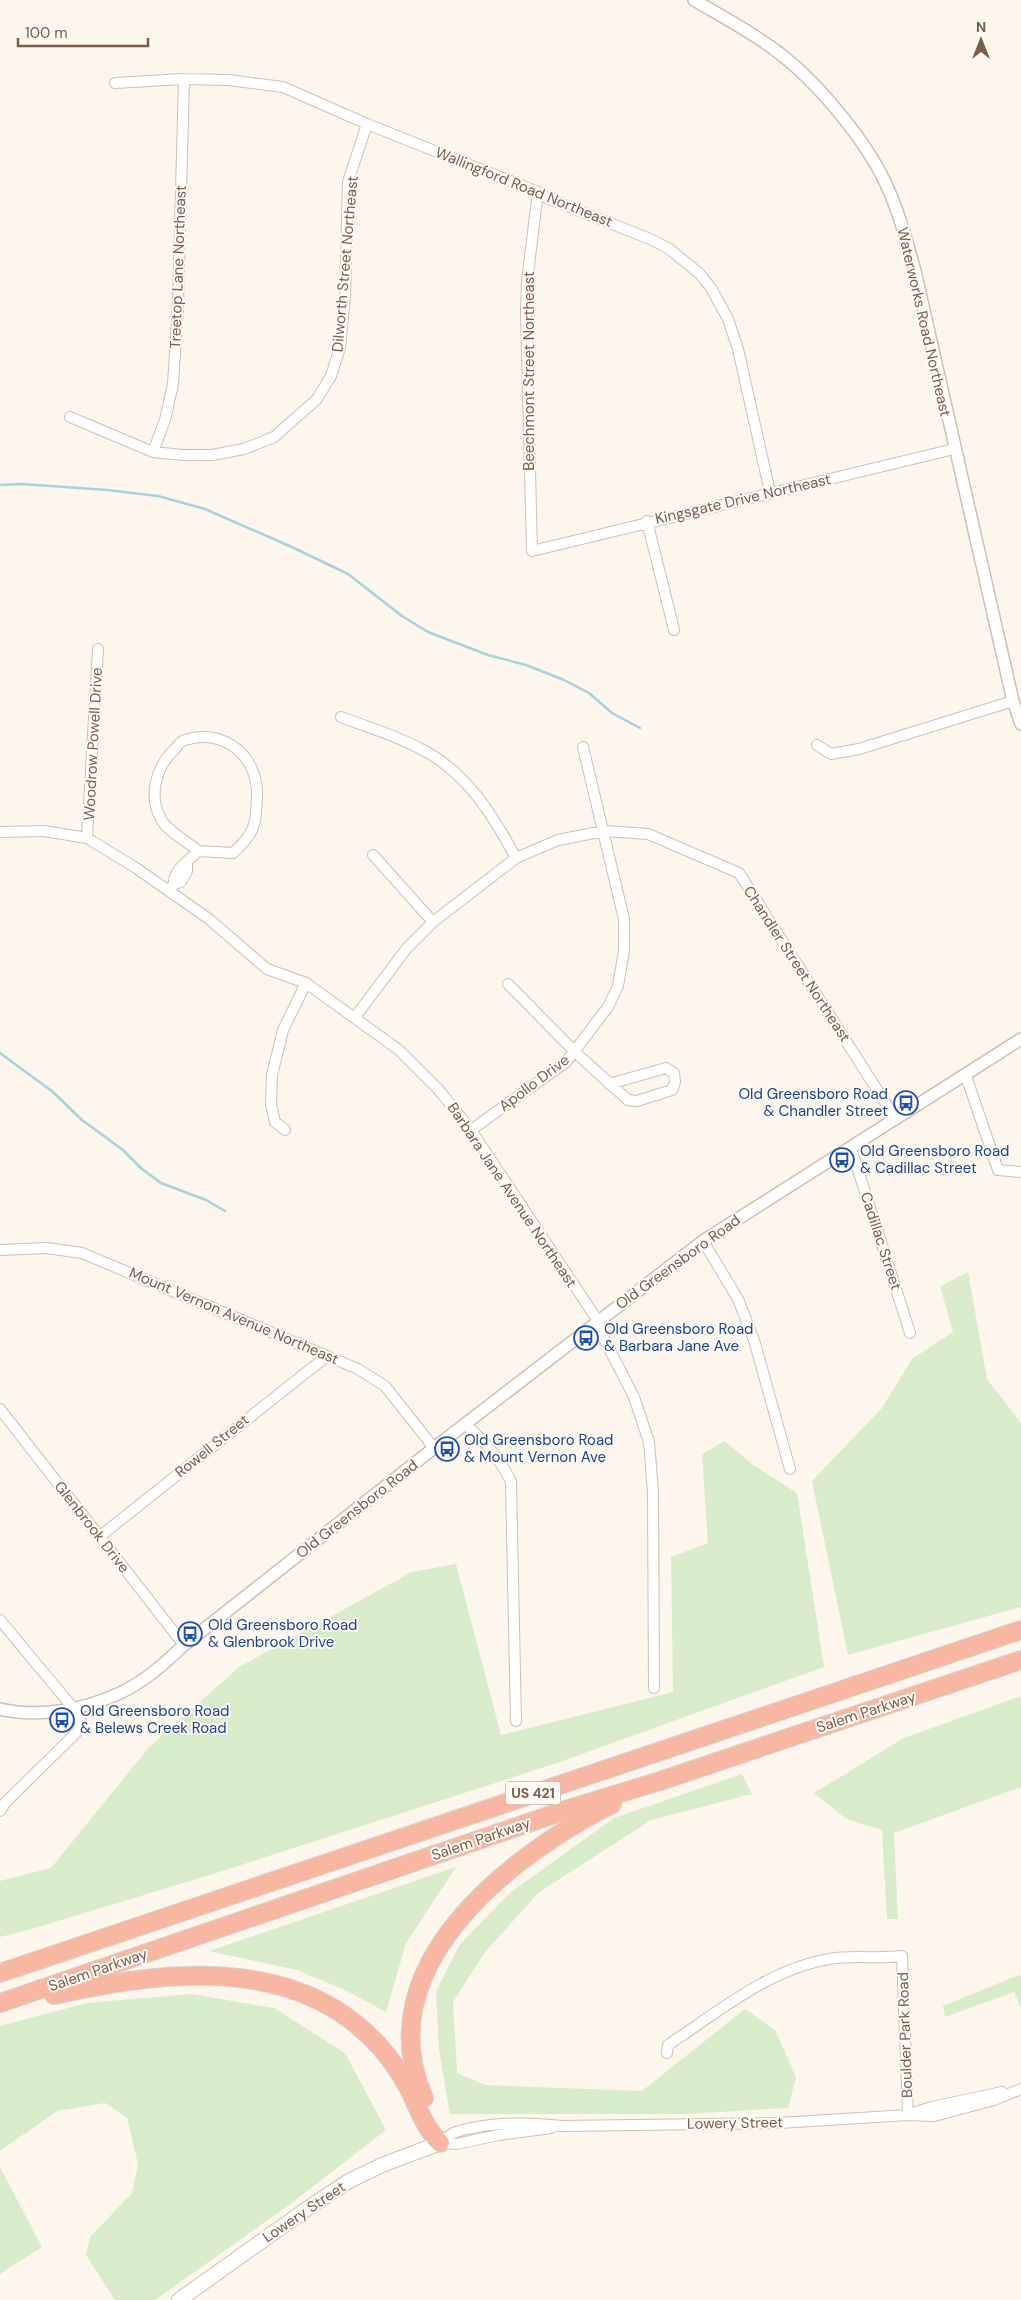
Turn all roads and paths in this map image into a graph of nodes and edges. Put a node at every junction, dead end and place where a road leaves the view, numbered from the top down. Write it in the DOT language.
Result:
graph roads {
  1 [pos="694,0"];
  2 [pos="184,79"];
  3 [pos="115,83"];
  4 [pos="367,124"];
  5 [pos="538,192"];
  6 [pos="70,417"];
  7 [pos="954,449"];
  8 [pos="153,452"];
  9 [pos="770,492"];
  10 [pos="647,521"];
  11 [pos="532,551"];
  12 [pos="674,630"];
  13 [pos="98,649"];
  14 [pos="1013,701"];
  15 [pos="341,717"];
  16 [pos="1021,724"];
  17 [pos="817,745"];
  18 [pos="583,747"];
  19 [pos="604,831"];
  20 [pos="0,832"];
  21 [pos="87,838"];
  22 [pos="198,851"];
  23 [pos="373,855"];
  24 [pos="516,858"];
  25 [pos="171,887"];
  26 [pos="433,922"];
  27 [pos="306,983"];
  28 [pos="508,984"];
  29 [pos="355,1017"];
  30 [pos="1021,1039"];
  31 [pos="575,1052"];
  32 [pos="966,1076"];
  33 [pos="609,1084"];
  34 [pos="895,1118"];
  35 [pos="285,1130"];
  36 [pos="471,1130"];
  37 [pos="851,1148"];
  38 [pos="1021,1172"];
  39 [pos="703,1241"];
  40 [pos="0,1246"];
  41 [pos="0,1251"];
  42 [pos="598,1321"];
  43 [pos="910,1333"];
  44 [pos="327,1356"];
  45 [pos="0,1409"];
  46 [pos="465,1424"];
  47 [pos="434,1448"];
  48 [pos="790,1469"];
  49 [pos="99,1537"];
  50 [pos="0,1620"];
  51 [pos="1021,1630"];
  52 [pos="184,1645"];
  53 [pos="1021,1660"];
  54 [pos="654,1688"];
  55 [pos="0,1709"];
  56 [pos="74,1709"];
  57 [pos="516,1721"];
  58 [pos="660,1781"];
  59 [pos="2,1805"];
  60 [pos="45,1956"];
  61 [pos="0,1965"];
  62 [pos="0,1973"];
  63 [pos="0,2003"];
  64 [pos="0,2007"];
  65 [pos="667,2053"];
  66 [pos="1019,2089"];
  67 [pos="908,2115"];
  68 [pos="440,2143"];
  69 [pos="179,2300"];
  1 -- 7 [label="street, Waterworks Road Northeast"];
  2 -- 3 [label="street, Wallingford Road Northeast"];
  2 -- 4 [label="street, Wallingford Road Northeast"];
  2 -- 8 [label="street, Treetop Lane Northeast"];
  4 -- 5 [label="street, Wallingford Road Northeast"];
  4 -- 8 [label="street, Dilworth Street Northeast"];
  5 -- 9 [label="street, Wallingford Road Northeast"];
  5 -- 11 [label="street, Beechmont Street Northeast"];
  6 -- 8 [label="street, Dilworth Street Northeast"];
  7 -- 9 [label="street, Kingsgate Drive Northeast"];
  7 -- 14 [label="street, Waterworks Road Northeast"];
  9 -- 10 [label="street, Kingsgate Drive Northeast"];
  10 -- 11 [label="street, Kingsgate Drive Northeast"];
  10 -- 12 [label="street"];
  13 -- 21 [label="street, Woodrow Powell Drive"];
  14 -- 16 [label="street, Waterworks Road Northeast"];
  14 -- 17 [label="street"];
  15 -- 24 [label="street"];
  18 -- 19 [label="street, Apollo Drive"];
  19 -- 24 [label="street, Chandler Street Northeast"];
  19 -- 31 [label="street, Apollo Drive"];
  19 -- 34 [label="street, Chandler Street Northeast"];
  20 -- 21 [label="street, Barbara Jane Avenue Northeast"];
  21 -- 25 [label="street, Barbara Jane Avenue Northeast"];
  22 -- 22 [label="street"];
  22 -- 25 [label="street"];
  23 -- 26 [label="street"];
  24 -- 26 [label="street, Chandler Street Northeast"];
  25 -- 27 [label="street, Barbara Jane Avenue Northeast"];
  26 -- 29 [label="street, Chandler Street Northeast"];
  27 -- 29 [label="street, Barbara Jane Avenue Northeast"];
  27 -- 35 [label="street"];
  28 -- 31 [label="street"];
  29 -- 36 [label="street, Barbara Jane Avenue Northeast"];
  30 -- 32 [label="street, Old Greensboro Road"];
  31 -- 33 [label="street"];
  31 -- 36 [label="street, Apollo Drive"];
  32 -- 34 [label="street, Old Greensboro Road"];
  32 -- 38 [label="street"];
  33 -- 33 [label="street"];
  34 -- 37 [label="street, Old Greensboro Road"];
  36 -- 42 [label="street, Barbara Jane Avenue Northeast"];
  37 -- 39 [label="street, Old Greensboro Road"];
  37 -- 43 [label="street, Cadillac Street"];
  39 -- 42 [label="street, Old Greensboro Road"];
  39 -- 48 [label="street"];
  40 -- 41 [label="street"];
  41 -- 44 [label="street, Mount Vernon Avenue Northeast"];
  42 -- 46 [label="street, Old Greensboro Road"];
  42 -- 54 [label="street, Barbara Jane Avenue Northeast"];
  44 -- 47 [label="street, Mount Vernon Avenue Northeast"];
  44 -- 49 [label="street, Rowell Street"];
  45 -- 49 [label="street, Glenbrook Drive"];
  46 -- 47 [label="street, Old Greensboro Road"];
  46 -- 57 [label="street"];
  47 -- 52 [label="street, Old Greensboro Road"];
  49 -- 52 [label="street, Glenbrook Drive"];
  50 -- 56 [label="street"];
  51 -- 60 [label="highway, Salem Parkway / US 421"];
  52 -- 56 [label="street, Old Greensboro Road"];
  53 -- 58 [label="highway, Salem Parkway / US 421"];
  55 -- 56 [label="street, Old Greensboro Road"];
  56 -- 59 [label="street"];
  58 -- 63 [label="highway, Salem Parkway / US 421"];
  58 -- 68 [label="highway"];
  60 -- 61 [label="highway"];
  60 -- 62 [label="highway, Salem Parkway / US 421"];
  64 -- 68 [label="highway"];
  65 -- 67 [label="street, Boulder Park Road"];
  66 -- 67 [label="street, Lowery Street"];
  67 -- 68 [label="street, Lowery Street"];
  68 -- 69 [label="main road, Lowery Street"];
}
